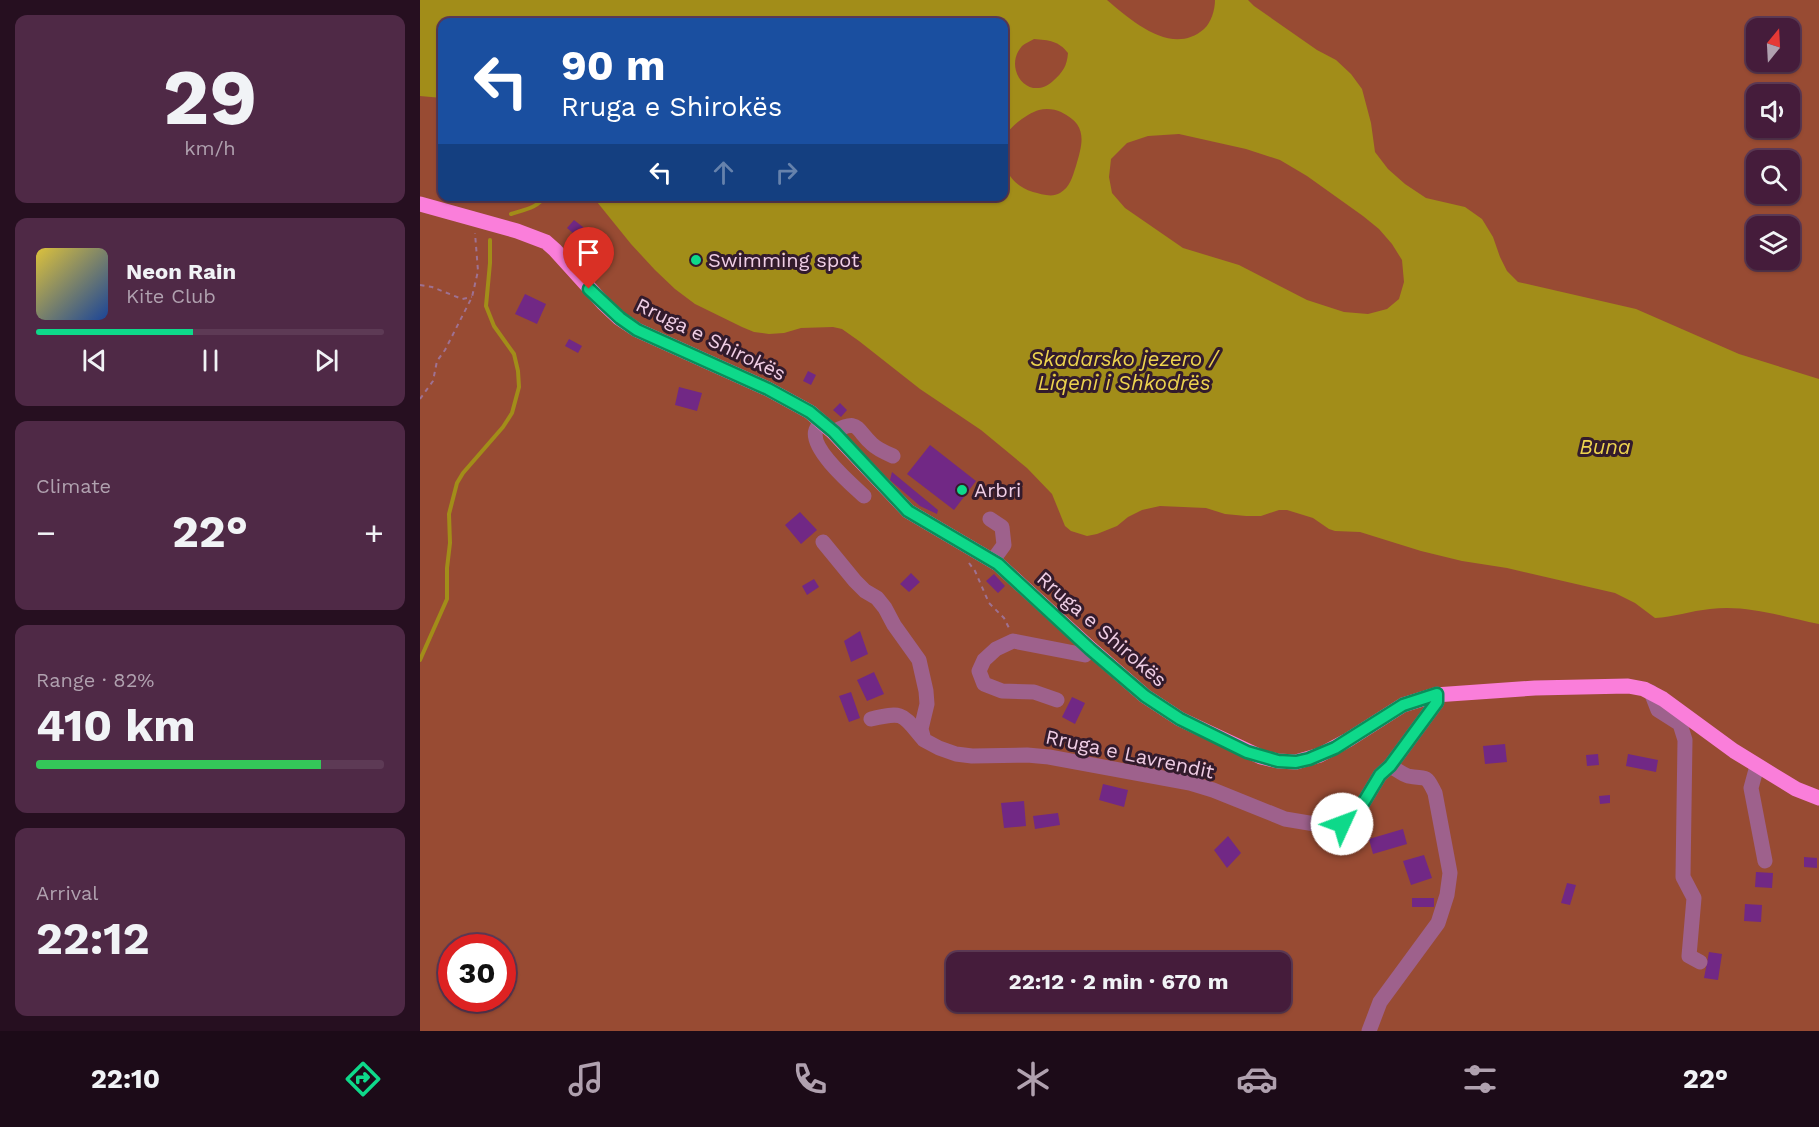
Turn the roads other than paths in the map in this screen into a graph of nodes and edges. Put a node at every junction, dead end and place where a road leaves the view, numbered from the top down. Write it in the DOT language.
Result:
graph roads {
  1 [pos="420,204"];
  2 [pos="828,427"];
  3 [pos="893,456"];
  4 [pos="864,496"];
  5 [pos="990,519"];
  6 [pos="823,542"];
  7 [pos="988,557"];
  8 [pos="1090,649"];
  9 [pos="1651,692"];
  10 [pos="1437,694"];
  11 [pos="1057,700"];
  12 [pos="871,719"];
  13 [pos="924,740"];
  14 [pos="1390,766"];
  15 [pos="1757,766"];
  16 [pos="1819,798"];
  17 [pos="1765,861"];
  18 [pos="1700,962"];
  19 [pos="1369,1031"];
  1 -- 2 [label="main road, Rruga e Shirokës"];
  2 -- 3 [label="street"];
  2 -- 4 [label="street"];
  2 -- 7 [label="main road, Rruga e Shirokës"];
  5 -- 7 [label="street"];
  6 -- 13 [label="street"];
  7 -- 8 [label="main road, Rruga e Shirokës"];
  8 -- 10 [label="main road, Rruga e Shirokës"];
  8 -- 11 [label="street, Rruga e Lavrendit"];
  9 -- 10 [label="main road, Rruga e Shirokës"];
  9 -- 15 [label="main road, Rruga e Shirokës"];
  9 -- 18 [label="street"];
  10 -- 14 [label="street, Rruga e Lavrendit"];
  12 -- 13 [label="street, Rruga e Lavrendit"];
  13 -- 14 [label="street, Rruga e Lavrendit"];
  14 -- 19 [label="street"];
  15 -- 16 [label="main road, Rruga e Shirokës"];
  15 -- 17 [label="street"];
}
